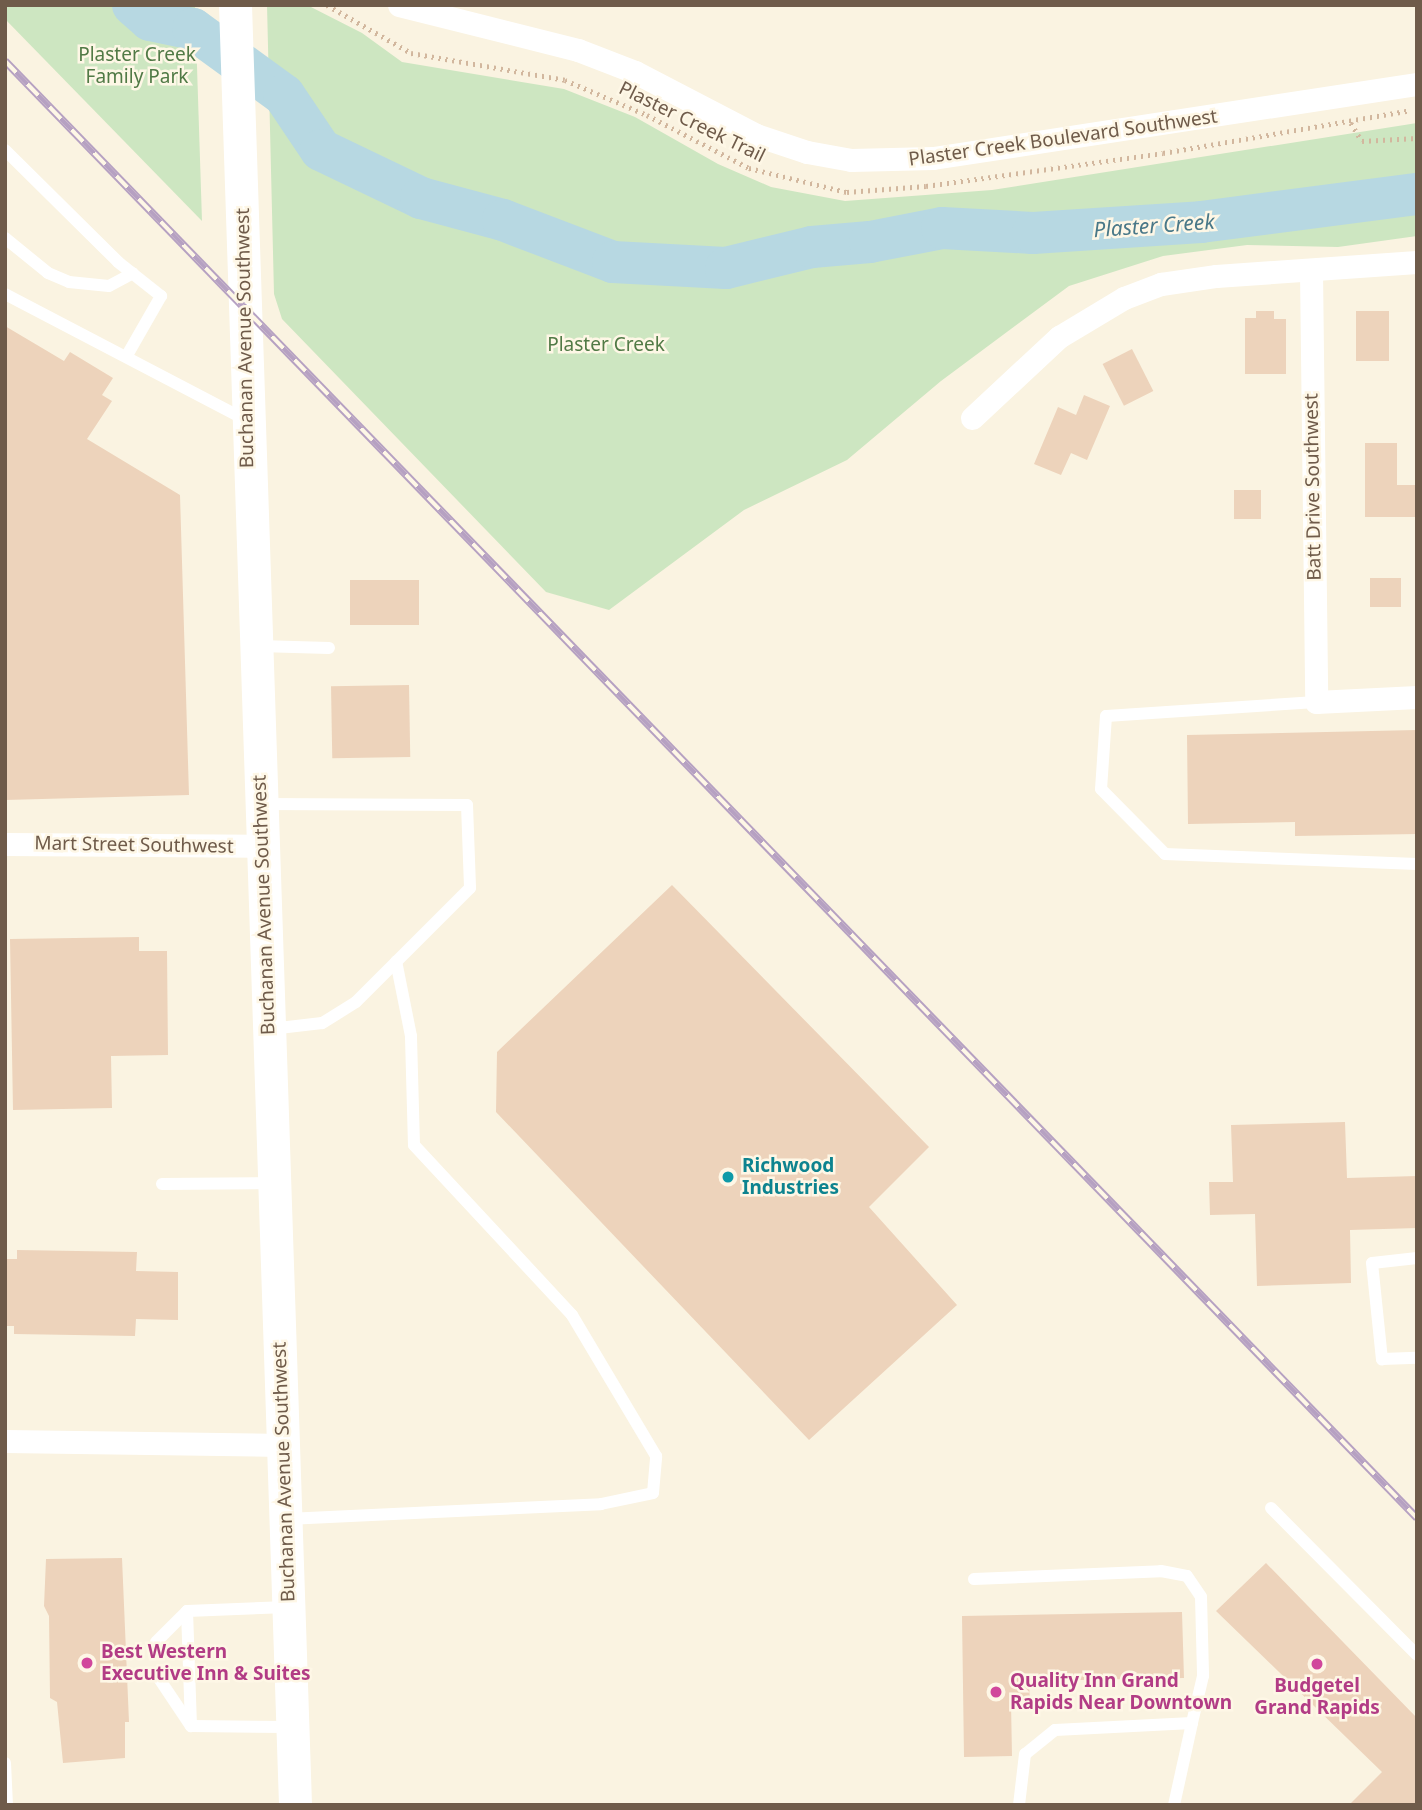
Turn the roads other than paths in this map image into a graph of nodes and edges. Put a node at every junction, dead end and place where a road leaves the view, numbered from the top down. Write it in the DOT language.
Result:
graph roads {
  1 [pos="235,5"];
  2 [pos="399,5"];
  3 [pos="1417,84"];
  4 [pos="5,150"];
  5 [pos="5,238"];
  6 [pos="1417,262"];
  7 [pos="1311,271"];
  8 [pos="133,273"];
  9 [pos="5,294"];
  10 [pos="126,358"];
  11 [pos="972,418"];
  12 [pos="247,420"];
  13 [pos="255,646"];
  14 [pos="329,648"];
  15 [pos="1417,697"];
  16 [pos="1316,702"];
  17 [pos="261,804"];
  18 [pos="5,844"];
  19 [pos="262,846"];
  20 [pos="1417,864"];
  21 [pos="396,961"];
  22 [pos="269,1029"];
  23 [pos="274,1183"];
  24 [pos="162,1184"];
  25 [pos="1417,1258"];
  26 [pos="1417,1358"];
  27 [pos="5,1441"];
  28 [pos="283,1445"];
  29 [pos="1271,1508"];
  30 [pos="285,1519"];
  31 [pos="974,1579"];
  32 [pos="288,1607"];
  33 [pos="187,1611"];
  34 [pos="156,1642"];
  35 [pos="1417,1656"];
  36 [pos="156,1674"];
  37 [pos="1192,1723"];
  38 [pos="191,1726"];
  39 [pos="292,1727"];
  40 [pos="5,1763"];
  41 [pos="7,1805"];
  42 [pos="295,1805"];
  43 [pos="1018,1805"];
  44 [pos="1174,1805"];
  1 -- 12 [label="street, Buchanan Avenue Southwest"];
  2 -- 3 [label="street, Plaster Creek Boulevard Southwest"];
  4 -- 8 [label="lane"];
  5 -- 8 [label="lane"];
  6 -- 7 [label="street"];
  7 -- 11 [label="street"];
  7 -- 16 [label="street, Batt Drive Southwest"];
  8 -- 10 [label="lane"];
  9 -- 10 [label="lane"];
  10 -- 12 [label="lane"];
  12 -- 13 [label="street, Buchanan Avenue Southwest"];
  13 -- 14 [label="lane"];
  13 -- 17 [label="street, Buchanan Avenue Southwest"];
  15 -- 16 [label="street"];
  16 -- 20 [label="lane"];
  17 -- 19 [label="street, Buchanan Avenue Southwest"];
  17 -- 21 [label="lane"];
  18 -- 19 [label="street, Mart Street Southwest"];
  19 -- 22 [label="street, Buchanan Avenue Southwest"];
  21 -- 22 [label="lane"];
  21 -- 30 [label="lane"];
  22 -- 23 [label="street, Buchanan Avenue Southwest"];
  23 -- 24 [label="lane"];
  23 -- 28 [label="street, Buchanan Avenue Southwest"];
  25 -- 26 [label="lane"];
  27 -- 28 [label="street"];
  28 -- 30 [label="street, Buchanan Avenue Southwest"];
  29 -- 35 [label="lane"];
  30 -- 32 [label="street, Buchanan Avenue Southwest"];
  31 -- 37 [label="lane"];
  32 -- 33 [label="lane"];
  32 -- 39 [label="street, Buchanan Avenue Southwest"];
  33 -- 34 [label="lane"];
  33 -- 38 [label="lane"];
  36 -- 38 [label="lane"];
  37 -- 43 [label="lane"];
  37 -- 44 [label="lane"];
  38 -- 39 [label="lane"];
  39 -- 42 [label="street, Buchanan Avenue Southwest"];
  40 -- 41 [label="lane"];
}
